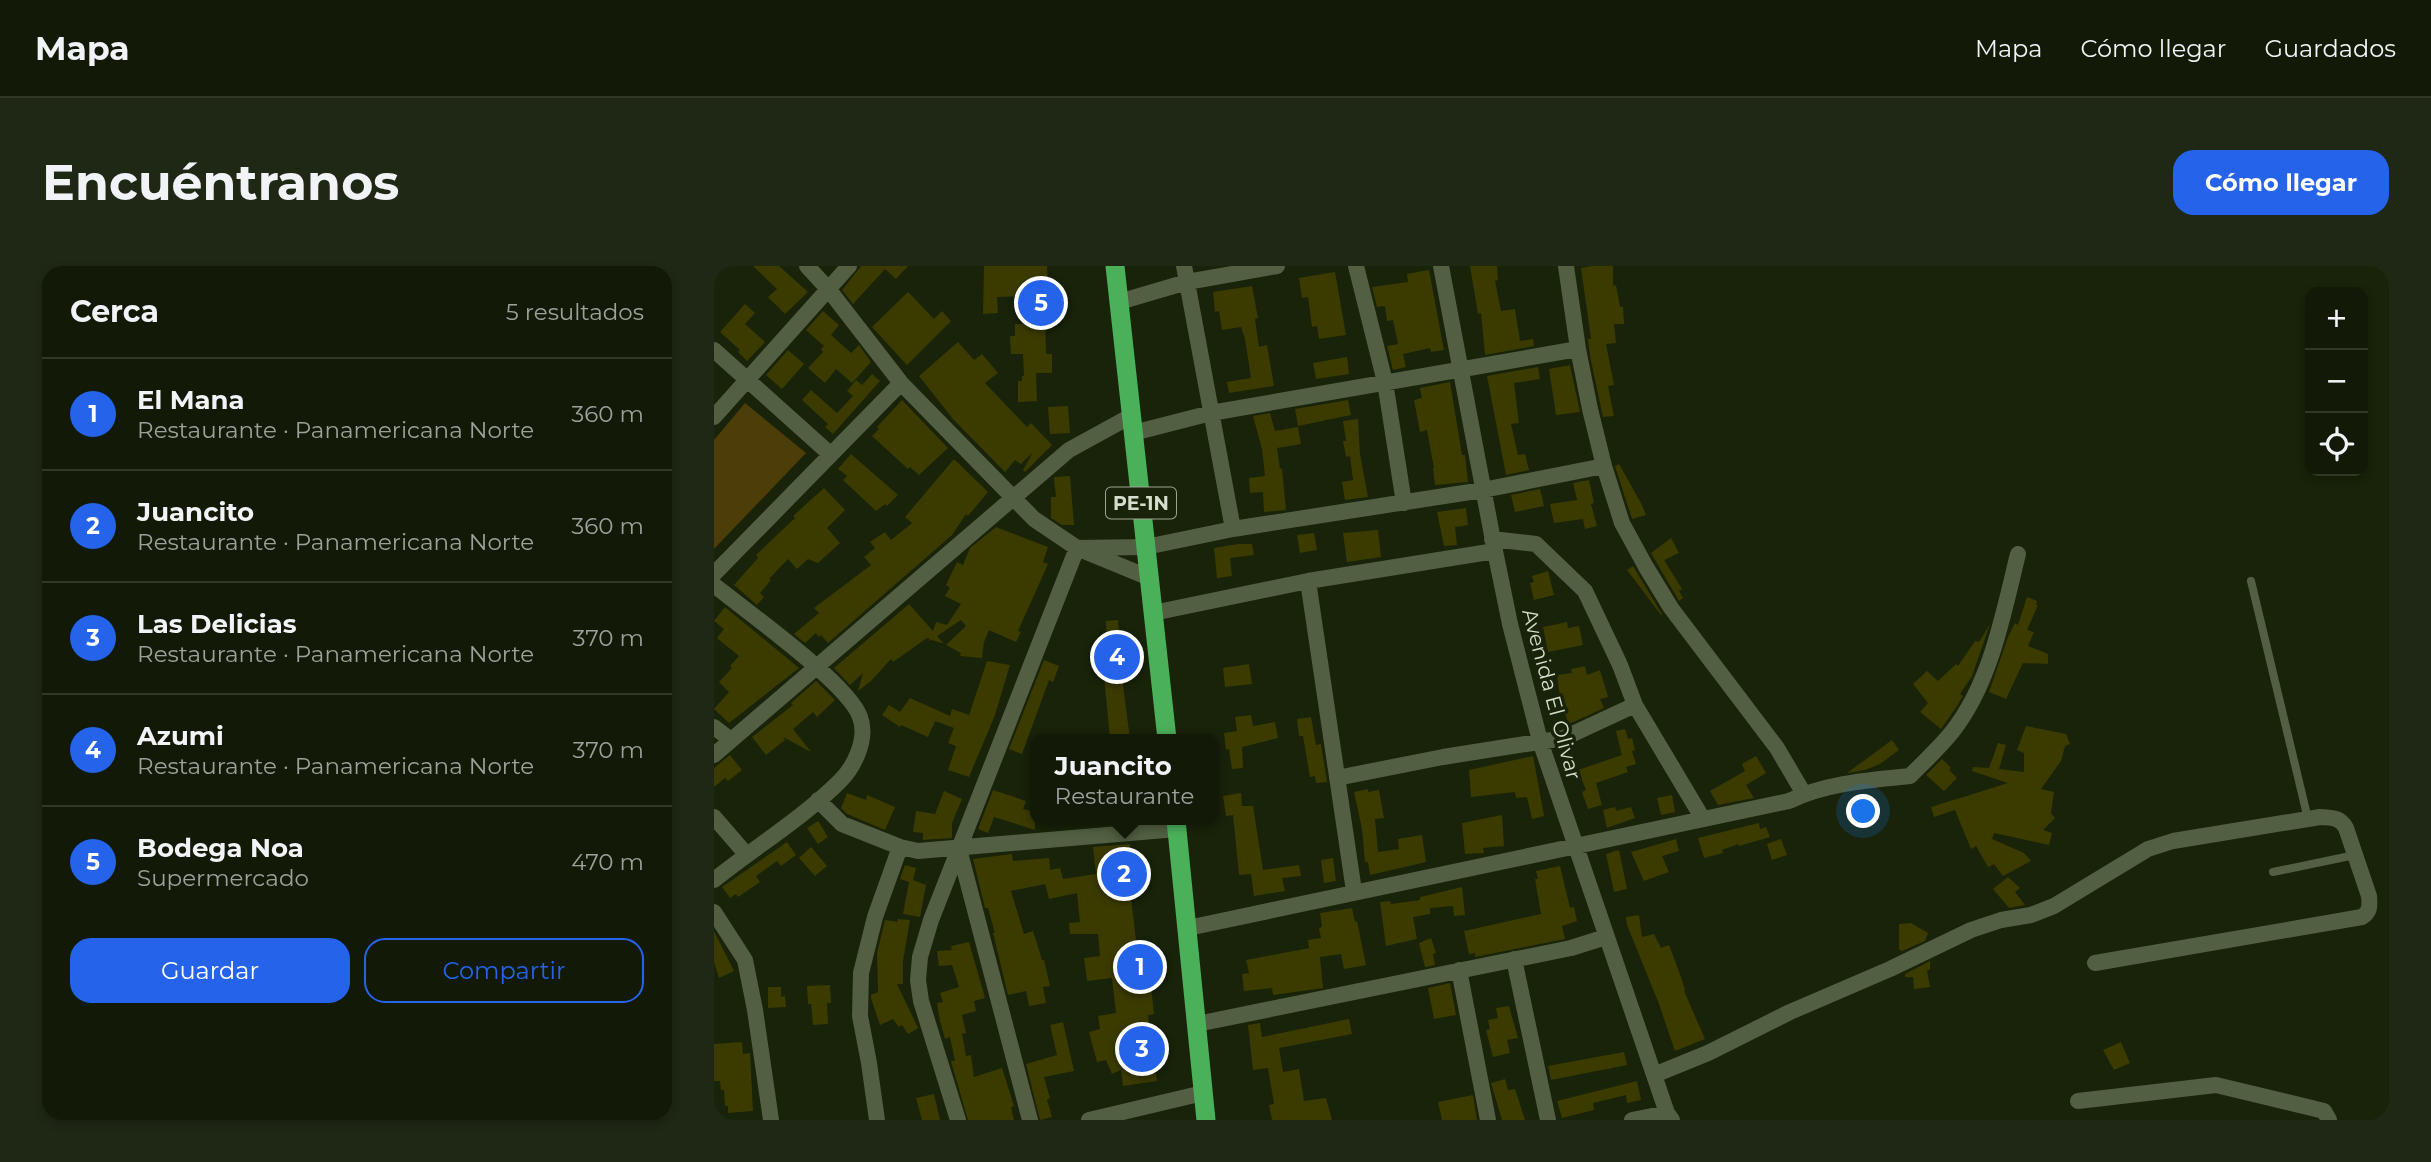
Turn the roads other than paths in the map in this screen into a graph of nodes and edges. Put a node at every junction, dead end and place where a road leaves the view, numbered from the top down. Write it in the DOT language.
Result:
graph roads {
  1 [pos="807,266"];
  2 [pos="849,266"];
  3 [pos="1115,266"];
  4 [pos="1277,266"];
  5 [pos="1356,266"];
  6 [pos="1441,266"];
  7 [pos="1566,266"];
  8 [pos="1185,274"];
  9 [pos="829,290"];
  10 [pos="1119,302"];
  11 [pos="1578,349"];
  12 [pos="714,350"];
  13 [pos="1461,370"];
  14 [pos="746,379"];
  15 [pos="1385,382"];
  16 [pos="901,383"];
  17 [pos="1211,413"];
  18 [pos="714,417"];
  19 [pos="1132,424"];
  20 [pos="830,454"];
  21 [pos="1604,466"];
  22 [pos="1483,490"];
  23 [pos="1012,497"];
  24 [pos="1404,503"];
  25 [pos="1233,529"];
  26 [pos="1494,545"];
  27 [pos="1146,547"];
  28 [pos="1077,548"];
  29 [pos="2018,554"];
  30 [pos="714,574"];
  31 [pos="1150,578"];
  32 [pos="1308,581"];
  33 [pos="2251,581"];
  34 [pos="714,585"];
  35 [pos="1153,613"];
  36 [pos="817,668"];
  37 [pos="1635,705"];
  38 [pos="714,727"];
  39 [pos="1166,734"];
  40 [pos="731,740"];
  41 [pos="1540,741"];
  42 [pos="714,755"];
  43 [pos="1338,779"];
  44 [pos="1804,794"];
  45 [pos="818,800"];
  46 [pos="714,817"];
  47 [pos="1703,819"];
  48 [pos="2308,819"];
  49 [pos="1177,825"];
  50 [pos="1574,846"];
  51 [pos="900,847"];
  52 [pos="959,849"];
  53 [pos="746,855"];
  54 [pos="2355,855"];
  55 [pos="2273,872"];
  56 [pos="714,880"];
  57 [pos="1354,891"];
  58 [pos="714,912"];
  59 [pos="1188,928"];
  60 [pos="1606,937"];
  61 [pos="1514,960"];
  62 [pos="2095,963"];
  63 [pos="1459,970"];
  64 [pos="1197,1024"];
  65 [pos="1654,1075"];
  66 [pos="1203,1093"];
  67 [pos="2078,1101"];
  68 [pos="1670,1116"];
  69 [pos="771,1120"];
  70 [pos="877,1120"];
  71 [pos="958,1120"];
  72 [pos="1030,1120"];
  73 [pos="1088,1120"];
  74 [pos="1206,1120"];
  75 [pos="1488,1120"];
  76 [pos="1548,1120"];
  77 [pos="1632,1120"];
  78 [pos="2329,1120"];
  1 -- 9 [label="street"];
  2 -- 9 [label="street"];
  3 -- 10 [label="highway, PE-1N"];
  4 -- 8 [label="street"];
  5 -- 15 [label="street"];
  6 -- 13 [label="street, Avenida El Olivar"];
  7 -- 11 [label="street"];
  8 -- 10 [label="street"];
  8 -- 17 [label="street"];
  9 -- 14 [label="street"];
  9 -- 16 [label="street"];
  10 -- 19 [label="highway, PE-1N"];
  11 -- 13 [label="street"];
  11 -- 21 [label="street"];
  12 -- 14 [label="street"];
  13 -- 15 [label="street"];
  13 -- 22 [label="street, Avenida El Olivar"];
  14 -- 18 [label="street"];
  14 -- 20 [label="street"];
  15 -- 17 [label="street"];
  15 -- 24 [label="street"];
  16 -- 20 [label="street"];
  16 -- 23 [label="street"];
  17 -- 19 [label="street"];
  17 -- 25 [label="street"];
  19 -- 23 [label="street"];
  19 -- 27 [label="highway, PE-1N"];
  20 -- 30 [label="street"];
  21 -- 22 [label="street"];
  21 -- 44 [label="street"];
  22 -- 24 [label="street"];
  22 -- 26 [label="street, Avenida El Olivar"];
  23 -- 28 [label="street"];
  23 -- 36 [label="street"];
  24 -- 25 [label="street"];
  25 -- 27 [label="street"];
  26 -- 32 [label="street"];
  26 -- 37 [label="street"];
  26 -- 41 [label="street, Avenida El Olivar"];
  27 -- 28 [label="street"];
  27 -- 31 [label="highway, PE-1N"];
  28 -- 31 [label="street"];
  28 -- 52 [label="street"];
  29 -- 44 [label="street"];
  31 -- 35 [label="highway, PE-1N"];
  32 -- 35 [label="street"];
  32 -- 43 [label="street"];
  33 -- 48 [label="lane"];
  34 -- 36 [label="street"];
  35 -- 39 [label="highway, PE-1N"];
  36 -- 40 [label="street"];
  36 -- 45 [label="street"];
  37 -- 41 [label="street"];
  37 -- 47 [label="street"];
  38 -- 40 [label="street"];
  40 -- 42 [label="street"];
  41 -- 43 [label="street"];
  41 -- 50 [label="street, Avenida El Olivar"];
  43 -- 57 [label="street"];
  44 -- 47 [label="street"];
  45 -- 51 [label="street"];
  45 -- 53 [label="street"];
  46 -- 53 [label="street"];
  47 -- 50 [label="street"];
  48 -- 54 [label="street"];
  48 -- 65 [label="street"];
  49 -- 52 [label="street"];
  49 -- 59 [label="highway"];
  50 -- 57 [label="street"];
  50 -- 60 [label="street, Avenida El Olivar"];
  51 -- 52 [label="street"];
  51 -- 70 [label="street"];
  52 -- 71 [label="street"];
  52 -- 72 [label="street"];
  53 -- 56 [label="street"];
  54 -- 55 [label="lane"];
  54 -- 62 [label="street"];
  57 -- 59 [label="street"];
  58 -- 69 [label="street"];
  59 -- 64 [label="highway"];
  60 -- 61 [label="street"];
  60 -- 65 [label="street, Avenida El Olivar"];
  61 -- 63 [label="street"];
  61 -- 76 [label="street"];
  63 -- 64 [label="street"];
  63 -- 75 [label="street"];
  64 -- 66 [label="highway"];
  65 -- 68 [label="street, Avenida El Olivar"];
  66 -- 73 [label="street"];
  66 -- 74 [label="highway"];
  67 -- 78 [label="street"];
  68 -- 77 [label="street"];
}
